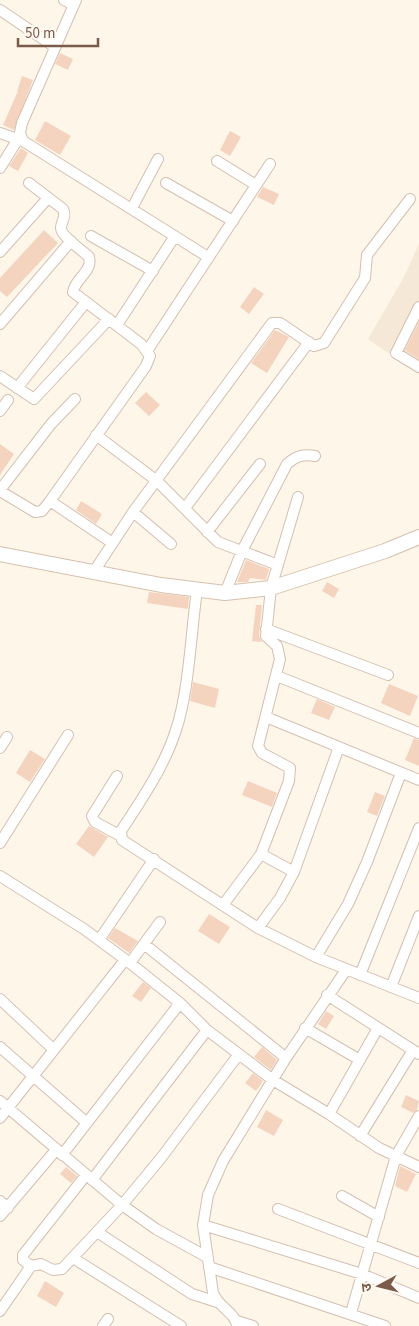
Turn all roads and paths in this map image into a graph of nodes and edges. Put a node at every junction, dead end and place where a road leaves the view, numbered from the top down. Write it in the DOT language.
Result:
graph roads {
  1 [pos="64,0"];
  2 [pos="75,3"];
  3 [pos="0,10"];
  4 [pos="55,47"];
  5 [pos="0,133"];
  6 [pos="20,140"];
  7 [pos="158,159"];
  8 [pos="217,161"];
  9 [pos="270,164"];
  10 [pos="0,168"];
  11 [pos="29,182"];
  12 [pos="166,184"];
  13 [pos="256,185"];
  14 [pos="48,198"];
  15 [pos="410,199"];
  16 [pos="132,208"];
  17 [pos="232,221"];
  18 [pos="91,236"];
  19 [pos="175,236"];
  20 [pos="71,241"];
  21 [pos="0,252"];
  22 [pos="208,257"];
  23 [pos="153,271"];
  24 [pos="86,302"];
  25 [pos="419,307"];
  26 [pos="113,322"];
  27 [pos="0,324"];
  28 [pos="309,342"];
  29 [pos="147,351"];
  30 [pos="419,367"];
  31 [pos="0,376"];
  32 [pos="16,388"];
  33 [pos="75,399"];
  34 [pos="8,400"];
  35 [pos="0,411"];
  36 [pos="96,435"];
  37 [pos="315,456"];
  38 [pos="260,464"];
  39 [pos="157,481"];
  40 [pos="0,490"];
  41 [pos="298,497"];
  42 [pos="50,501"];
  43 [pos="185,508"];
  44 [pos="133,512"];
  45 [pos="207,532"];
  46 [pos="419,537"];
  47 [pos="111,542"];
  48 [pos="171,544"];
  49 [pos="242,551"];
  50 [pos="0,554"];
  51 [pos="278,565"];
  52 [pos="94,570"];
  53 [pos="271,588"];
  54 [pos="197,590"];
  55 [pos="225,593"];
  56 [pos="266,629"];
  57 [pos="388,675"];
  58 [pos="277,676"];
  59 [pos="266,717"];
  60 [pos="419,733"];
  61 [pos="68,735"];
  62 [pos="7,737"];
  63 [pos="339,747"];
  64 [pos="0,748"];
  65 [pos="401,773"];
  66 [pos="117,776"];
  67 [pos="419,780"];
  68 [pos="419,828"];
  69 [pos="121,836"];
  70 [pos="0,843"];
  71 [pos="261,854"];
  72 [pos="154,859"];
  73 [pos="294,872"];
  74 [pos="0,876"];
  75 [pos="224,905"];
  76 [pos="419,916"];
  77 [pos="160,922"];
  78 [pos="258,928"];
  79 [pos="99,940"];
  80 [pos="144,944"];
  81 [pos="316,957"];
  82 [pos="127,962"];
  83 [pos="346,970"];
  84 [pos="360,975"];
  85 [pos="391,987"];
  86 [pos="327,995"];
  87 [pos="419,998"];
  88 [pos="0,999"];
  89 [pos="180,1004"];
  90 [pos="305,1028"];
  91 [pos="378,1028"];
  92 [pos="208,1030"];
  93 [pos="0,1047"];
  94 [pos="54,1050"];
  95 [pos="416,1052"];
  96 [pos="238,1054"];
  97 [pos="286,1058"];
  98 [pos="360,1060"];
  99 [pos="33,1076"];
  100 [pos="273,1080"];
  101 [pos="4,1104"];
  102 [pos="329,1114"];
  103 [pos="419,1116"];
  104 [pos="0,1118"];
  105 [pos="88,1123"];
  106 [pos="360,1136"];
  107 [pos="59,1152"];
  108 [pos="396,1156"];
  109 [pos="419,1166"];
  110 [pos="89,1177"];
  111 [pos="342,1196"];
  112 [pos="122,1205"];
  113 [pos="2,1209"];
  114 [pos="278,1210"];
  115 [pos="378,1217"];
  116 [pos="203,1225"];
  117 [pos="97,1232"];
  118 [pos="371,1244"];
  119 [pos="73,1258"];
  120 [pos="208,1262"];
  121 [pos="419,1263"];
  122 [pos="31,1266"];
  123 [pos="362,1274"];
  124 [pos="419,1298"];
  125 [pos="217,1302"];
  126 [pos="0,1311"];
  127 [pos="351,1313"];
  128 [pos="237,1324"];
  129 [pos="181,1326"];
  130 [pos="253,1326"];
  131 [pos="385,1326"];
  1 -- 2 [label="street"];
  2 -- 4 [label="street"];
  3 -- 4 [label="street"];
  4 -- 6 [label="street"];
  5 -- 6 [label="street"];
  6 -- 10 [label="street"];
  6 -- 16 [label="street"];
  7 -- 16 [label="street"];
  8 -- 13 [label="street"];
  9 -- 13 [label="street"];
  11 -- 14 [label="street"];
  12 -- 17 [label="street"];
  13 -- 17 [label="street"];
  14 -- 20 [label="street"];
  14 -- 21 [label="street"];
  15 -- 28 [label="street"];
  16 -- 19 [label="street"];
  17 -- 22 [label="street"];
  18 -- 23 [label="street"];
  19 -- 22 [label="street"];
  19 -- 23 [label="street"];
  20 -- 24 [label="street"];
  20 -- 27 [label="street"];
  22 -- 29 [label="street"];
  23 -- 26 [label="street"];
  24 -- 26 [label="street"];
  24 -- 32 [label="street"];
  25 -- 30 [label="street"];
  26 -- 29 [label="street"];
  26 -- 32 [label="street"];
  28 -- 39 [label="street"];
  28 -- 43 [label="street"];
  29 -- 36 [label="street"];
  31 -- 32 [label="street"];
  33 -- 40 [label="street"];
  34 -- 35 [label="street"];
  36 -- 39 [label="street"];
  36 -- 42 [label="street"];
  37 -- 49 [label="street"];
  38 -- 45 [label="street"];
  39 -- 43 [label="street"];
  39 -- 44 [label="street"];
  40 -- 42 [label="street"];
  41 -- 51 [label="street"];
  42 -- 47 [label="street"];
  43 -- 45 [label="street"];
  44 -- 47 [label="street"];
  44 -- 48 [label="street"];
  45 -- 49 [label="street"];
  46 -- 53 [label="street"];
  47 -- 52 [label="street"];
  49 -- 51 [label="street"];
  49 -- 55 [label="street"];
  50 -- 52 [label="street"];
  51 -- 53 [label="street"];
  52 -- 54 [label="street"];
  53 -- 55 [label="street"];
  53 -- 56 [label="street"];
  54 -- 55 [label="street"];
  54 -- 69 [label="street"];
  56 -- 57 [label="street"];
  56 -- 58 [label="street"];
  58 -- 59 [label="street"];
  58 -- 60 [label="street"];
  59 -- 63 [label="street"];
  59 -- 71 [label="street"];
  61 -- 70 [label="street"];
  62 -- 64 [label="street"];
  63 -- 65 [label="street"];
  63 -- 73 [label="street"];
  65 -- 67 [label="street"];
  65 -- 81 [label="street"];
  66 -- 69 [label="street"];
  68 -- 84 [label="street"];
  69 -- 72 [label="street"];
  71 -- 73 [label="street"];
  71 -- 75 [label="street"];
  72 -- 75 [label="street"];
  72 -- 79 [label="street"];
  73 -- 78 [label="street"];
  74 -- 79 [label="street"];
  75 -- 78 [label="street"];
  76 -- 85 [label="street"];
  77 -- 80 [label="street"];
  78 -- 81 [label="street"];
  79 -- 82 [label="street"];
  80 -- 82 [label="street"];
  80 -- 97 [label="street"];
  81 -- 83 [label="street"];
  82 -- 89 [label="street"];
  82 -- 94 [label="street"];
  83 -- 84 [label="street"];
  83 -- 86 [label="street"];
  84 -- 85 [label="street"];
  85 -- 87 [label="street"];
  86 -- 90 [label="street"];
  86 -- 91 [label="street"];
  88 -- 94 [label="street"];
  89 -- 92 [label="street"];
  89 -- 105 [label="street"];
  90 -- 97 [label="street"];
  90 -- 98 [label="street"];
  91 -- 95 [label="street"];
  91 -- 98 [label="street"];
  92 -- 96 [label="street"];
  92 -- 110 [label="street"];
  93 -- 99 [label="street"];
  94 -- 99 [label="street"];
  95 -- 106 [label="street"];
  96 -- 100 [label="street"];
  96 -- 112 [label="street"];
  97 -- 100 [label="street"];
  98 -- 102 [label="street"];
  99 -- 101 [label="street"];
  99 -- 105 [label="street"];
  100 -- 102 [label="street"];
  100 -- 116 [label="street"];
  101 -- 104 [label="street"];
  101 -- 107 [label="street"];
  102 -- 106 [label="street"];
  103 -- 108 [label="street"];
  105 -- 107 [label="street"];
  106 -- 108 [label="street"];
  107 -- 110 [label="street"];
  107 -- 113 [label="street"];
  108 -- 109 [label="street"];
  108 -- 115 [label="street"];
  110 -- 112 [label="street"];
  110 -- 122 [label="street"];
  111 -- 115 [label="street"];
  112 -- 117 [label="street"];
  112 -- 120 [label="street"];
  114 -- 118 [label="street"];
  115 -- 118 [label="street"];
  116 -- 120 [label="street"];
  116 -- 123 [label="street"];
  117 -- 119 [label="street"];
  117 -- 125 [label="street"];
  118 -- 121 [label="street"];
  118 -- 123 [label="street"];
  119 -- 122 [label="street"];
  119 -- 129 [label="street"];
  120 -- 125 [label="street"];
  120 -- 127 [label="street"];
  122 -- 126 [label="street"];
  123 -- 124 [label="street"];
  123 -- 127 [label="street"];
  125 -- 128 [label="street"];
  127 -- 131 [label="street"];
  128 -- 130 [label="street"];
}
